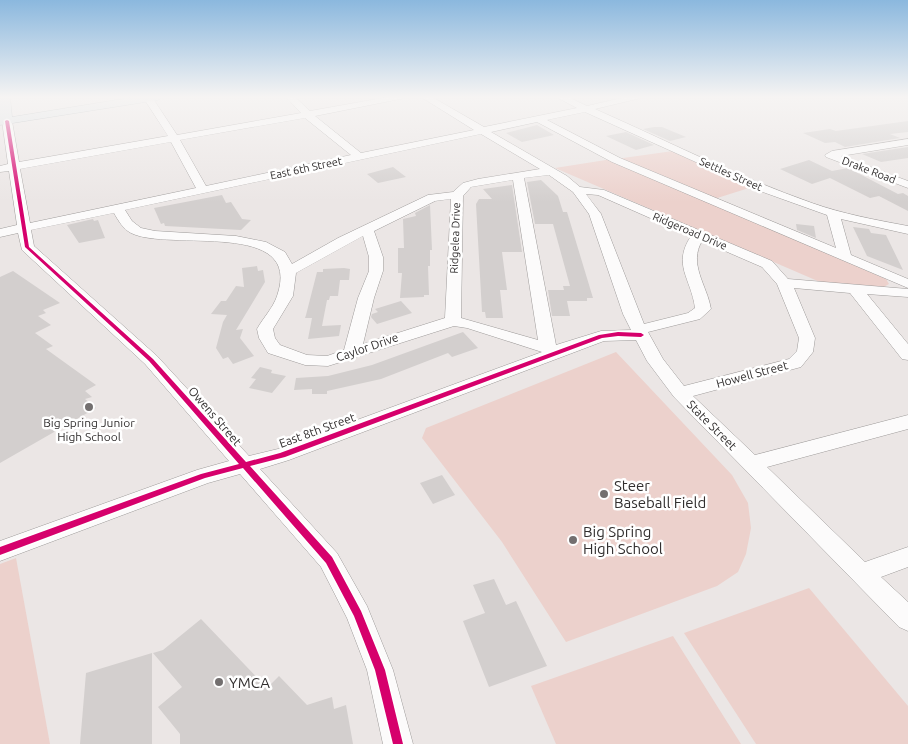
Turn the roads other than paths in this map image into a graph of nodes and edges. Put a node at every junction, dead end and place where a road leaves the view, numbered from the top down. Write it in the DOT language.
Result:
graph roads {
  1 [pos="5,132"];
  2 [pos="170,132"];
  3 [pos="211,132"];
  4 [pos="328,132"];
  5 [pos="479,132"];
  6 [pos="483,132"];
  7 [pos="563,132"];
  8 [pos="637,132"];
  9 [pos="174,138"];
  10 [pos="908,142"];
  11 [pos="359,157"];
  12 [pos="7,168"];
  13 [pos="551,171"];
  14 [pos="518,176"];
  15 [pos="904,181"];
  16 [pos="203,190"];
  17 [pos="577,190"];
  18 [pos="457,195"];
  19 [pos="117,208"];
  20 [pos="833,214"];
  21 [pos="24,228"];
  22 [pos="366,229"];
  23 [pos="905,229"];
  24 [pos="0,233"];
  25 [pos="699,234"];
  26 [pos="845,257"];
  27 [pos="289,271"];
  28 [pos="784,283"];
  29 [pos="908,284"];
  30 [pos="854,288"];
  31 [pos="908,293"];
  32 [pos="453,321"];
  33 [pos="640,332"];
  34 [pos="554,350"];
  35 [pos="352,353"];
  36 [pos="908,355"];
  37 [pos="680,393"];
  38 [pos="908,422"];
  39 [pos="751,464"];
  40 [pos="244,466"];
  41 [pos="0,551"];
  42 [pos="908,557"];
  43 [pos="863,573"];
  44 [pos="908,619"];
  45 [pos="398,744"];
  1 -- 12 [label="street, Owens Street"];
  2 -- 9 [label="street"];
  3 -- 9 [label="street"];
  4 -- 11 [label="street"];
  5 -- 11 [label="street, East 6th Street"];
  6 -- 13 [label="street"];
  7 -- 26 [label="street"];
  8 -- 20 [label="street, Settles Street"];
  9 -- 12 [label="street"];
  9 -- 16 [label="street"];
  10 -- 15 [label="street, Drake Road"];
  11 -- 16 [label="street, East 6th Street"];
  12 -- 21 [label="street, Owens Street"];
  13 -- 14 [label="street, Ridgelea Drive"];
  13 -- 17 [label="street"];
  14 -- 18 [label="street, Ridgelea Drive"];
  14 -- 34 [label="street"];
  16 -- 19 [label="street, East 6th Street"];
  17 -- 25 [label="street, Ridgeroad Drive"];
  17 -- 33 [label="street, State Street"];
  18 -- 22 [label="street"];
  18 -- 32 [label="street, Ridgelea Drive"];
  19 -- 21 [label="street, East 6th Street"];
  19 -- 27 [label="street"];
  20 -- 23 [label="street, Settles Street"];
  20 -- 26 [label="street"];
  21 -- 24 [label="street, East 6th Street"];
  21 -- 40 [label="street, Owens Street"];
  22 -- 27 [label="street"];
  22 -- 35 [label="street"];
  25 -- 28 [label="street, Ridgeroad Drive"];
  25 -- 33 [label="street, East 8th Street"];
  26 -- 29 [label="street"];
  27 -- 35 [label="street, Caylor Drive"];
  28 -- 30 [label="street"];
  28 -- 37 [label="street, Howell Street"];
  30 -- 31 [label="street"];
  30 -- 36 [label="street"];
  32 -- 34 [label="street, Caylor Drive"];
  32 -- 35 [label="street, Caylor Drive"];
  33 -- 34 [label="street, East 8th Street"];
  33 -- 37 [label="street, State Street"];
  34 -- 40 [label="street, East 8th Street"];
  37 -- 39 [label="street, State Street"];
  38 -- 39 [label="street"];
  39 -- 43 [label="street, State Street"];
  40 -- 41 [label="street, East 8th Street"];
  40 -- 45 [label="street, Owens Street"];
  42 -- 43 [label="street"];
  43 -- 44 [label="street, State Street"];
}
